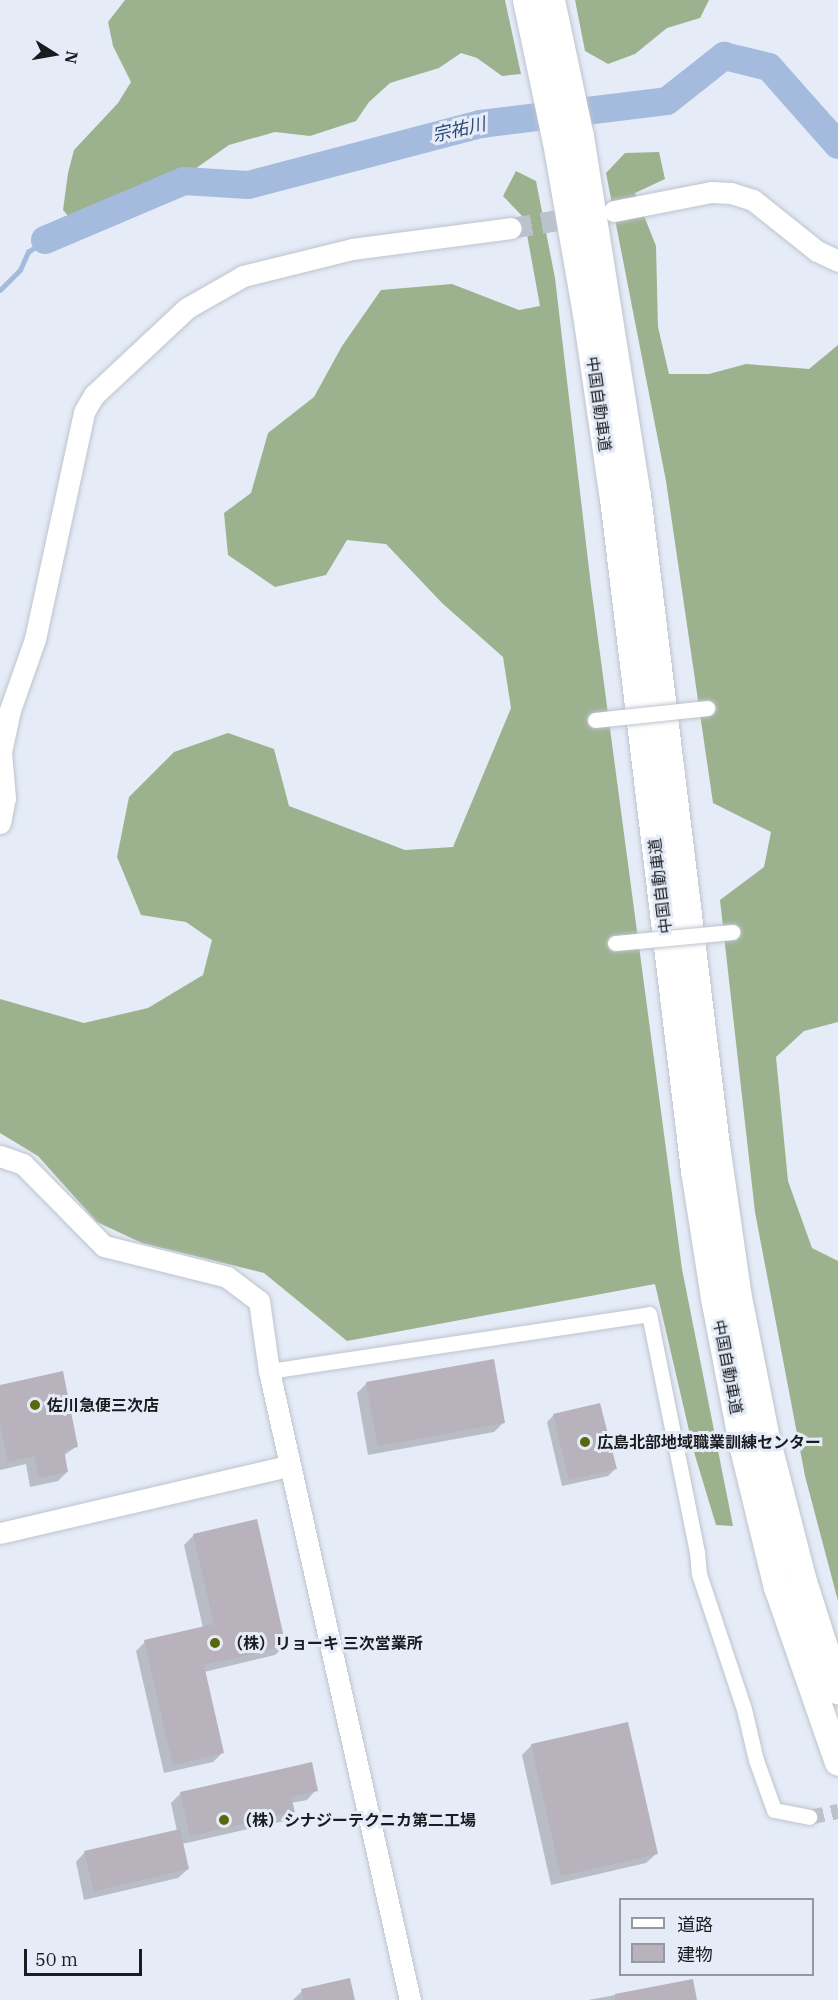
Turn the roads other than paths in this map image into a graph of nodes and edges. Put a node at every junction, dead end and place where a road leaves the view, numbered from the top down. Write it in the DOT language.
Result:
graph roads {
  1 [pos="526,0"];
  2 [pos="551,0"];
  3 [pos="556,80"];
  4 [pos="568,139"];
  5 [pos="614,211"];
  6 [pos="511,228"];
  7 [pos="838,261"];
  8 [pos="707,708"];
  9 [pos="595,720"];
  10 [pos="0,823"];
  11 [pos="732,932"];
  12 [pos="615,943"];
  13 [pos="0,1156"];
  14 [pos="268,1371"];
  15 [pos="289,1466"];
  16 [pos="0,1533"];
  17 [pos="838,1691"];
  18 [pos="838,1762"];
  19 [pos="809,1817"];
  20 [pos="410,2000"];
  1 -- 3 [label="highway, 中国自動車道"];
  2 -- 3 [label="highway, 中国自動車道"];
  3 -- 4 [label="highway, 中国自動車道"];
  4 -- 17 [label="highway, 中国自動車道"];
  4 -- 18 [label="highway, 中国自動車道"];
  5 -- 7 [label="street"];
  6 -- 10 [label="street"];
  8 -- 9 [label="street, bridge"];
  11 -- 12 [label="street, bridge"];
  13 -- 14 [label="street"];
  14 -- 15 [label="street"];
  14 -- 19 [label="street"];
  15 -- 16 [label="street"];
  15 -- 20 [label="street"];
}
